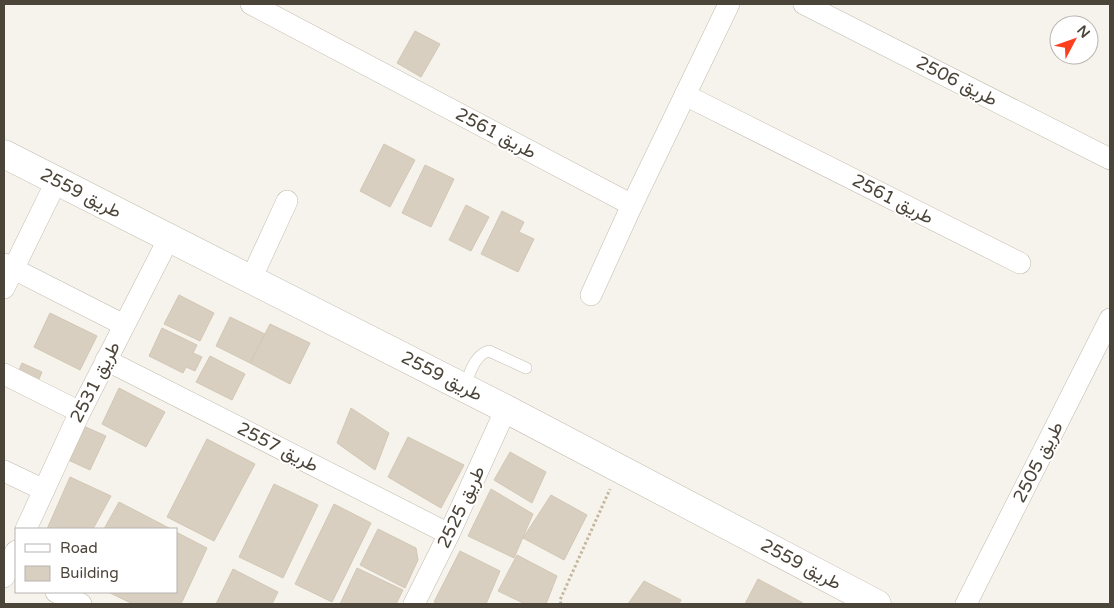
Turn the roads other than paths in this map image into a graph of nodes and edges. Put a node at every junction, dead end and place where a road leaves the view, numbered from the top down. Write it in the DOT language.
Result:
graph roads {
  1 [pos="251,4"];
  2 [pos="729,4"];
  3 [pos="804,4"];
  4 [pos="685,94"];
  5 [pos="4,154"];
  6 [pos="1110,159"];
  7 [pos="57,180"];
  8 [pos="287,201"];
  9 [pos="632,205"];
  10 [pos="169,238"];
  11 [pos="1020,263"];
  12 [pos="8,266"];
  13 [pos="250,279"];
  14 [pos="4,288"];
  15 [pos="591,295"];
  16 [pos="1109,324"];
  17 [pos="124,325"];
  18 [pos="106,360"];
  19 [pos="526,368"];
  20 [pos="4,374"];
  21 [pos="464,387"];
  22 [pos="506,409"];
  23 [pos="80,412"];
  24 [pos="4,471"];
  25 [pos="44,490"];
  26 [pos="26,528"];
  27 [pos="449,534"];
  28 [pos="58,593"];
  29 [pos="81,604"];
  30 [pos="414,604"];
  31 [pos="878,604"];
  32 [pos="966,604"];
  1 -- 9 [label="street, طريق 2561"];
  2 -- 4 [label="street"];
  3 -- 6 [label="street, طريق 2506"];
  4 -- 9 [label="street"];
  4 -- 11 [label="street, طريق 2561"];
  5 -- 7 [label="street, طريق 2559"];
  7 -- 10 [label="street, طريق 2559"];
  7 -- 12 [label="street"];
  8 -- 13 [label="street"];
  9 -- 15 [label="street"];
  10 -- 13 [label="street, طريق 2559"];
  10 -- 17 [label="street, طريق 2531"];
  12 -- 14 [label="street"];
  12 -- 17 [label="street"];
  13 -- 21 [label="street, طريق 2559"];
  16 -- 32 [label="street, طريق 2505"];
  17 -- 18 [label="street, طريق 2531"];
  18 -- 23 [label="street, طريق 2531"];
  18 -- 27 [label="street, طريق 2557"];
  19 -- 21 [label="lane"];
  20 -- 23 [label="street"];
  21 -- 22 [label="street, طريق 2559"];
  22 -- 27 [label="street, طريق 2525"];
  22 -- 31 [label="street, طريق 2559"];
  23 -- 25 [label="street, طريق 2531"];
  24 -- 25 [label="street"];
  25 -- 26 [label="street, طريق 2531"];
  27 -- 30 [label="street, طريق 2525"];
  28 -- 29 [label="street"];
}
